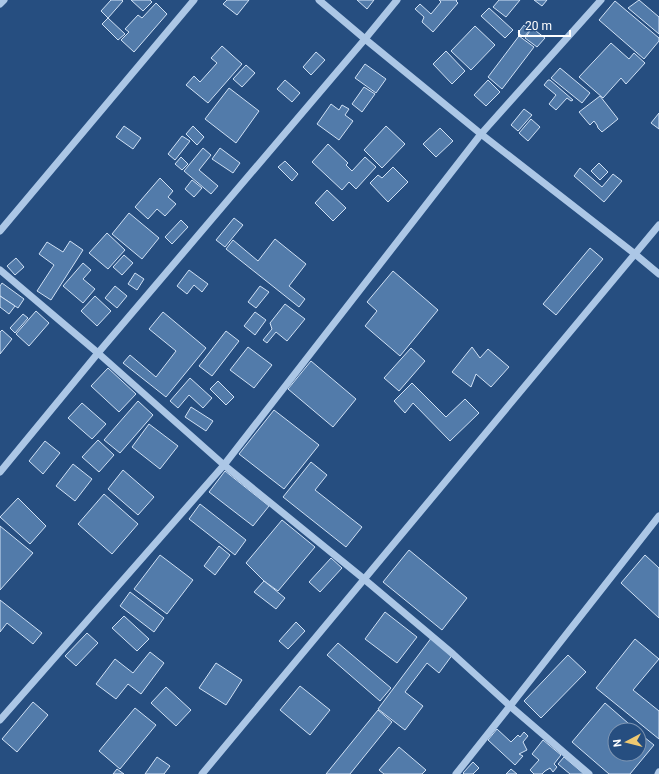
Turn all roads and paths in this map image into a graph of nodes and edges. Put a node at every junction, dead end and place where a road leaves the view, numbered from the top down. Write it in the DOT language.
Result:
graph roads {
  1 [pos="4,0"];
  2 [pos="194,0"];
  3 [pos="319,0"];
  4 [pos="397,0"];
  5 [pos="601,0"];
  6 [pos="0,4"];
  7 [pos="365,39"];
  8 [pos="481,134"];
  9 [pos="659,225"];
  10 [pos="0,231"];
  11 [pos="635,254"];
  12 [pos="0,270"];
  13 [pos="659,274"];
  14 [pos="98,353"];
  15 [pos="224,465"];
  16 [pos="0,472"];
  17 [pos="659,516"];
  18 [pos="364,579"];
  19 [pos="510,706"];
  20 [pos="0,720"];
  21 [pos="202,774"];
  22 [pos="456,774"];
  23 [pos="589,774"];
  1 -- 6 [label="street"];
  2 -- 10 [label="street"];
  3 -- 7 [label="street"];
  4 -- 7 [label="street"];
  5 -- 8 [label="street"];
  7 -- 8 [label="street"];
  7 -- 14 [label="street"];
  8 -- 11 [label="street"];
  8 -- 15 [label="street"];
  9 -- 11 [label="street"];
  11 -- 13 [label="street"];
  11 -- 18 [label="street"];
  12 -- 14 [label="street"];
  14 -- 15 [label="street"];
  14 -- 16 [label="street"];
  15 -- 18 [label="street"];
  15 -- 20 [label="street"];
  17 -- 19 [label="street"];
  18 -- 19 [label="street"];
  18 -- 21 [label="street"];
  19 -- 22 [label="street"];
  19 -- 23 [label="street"];
}
